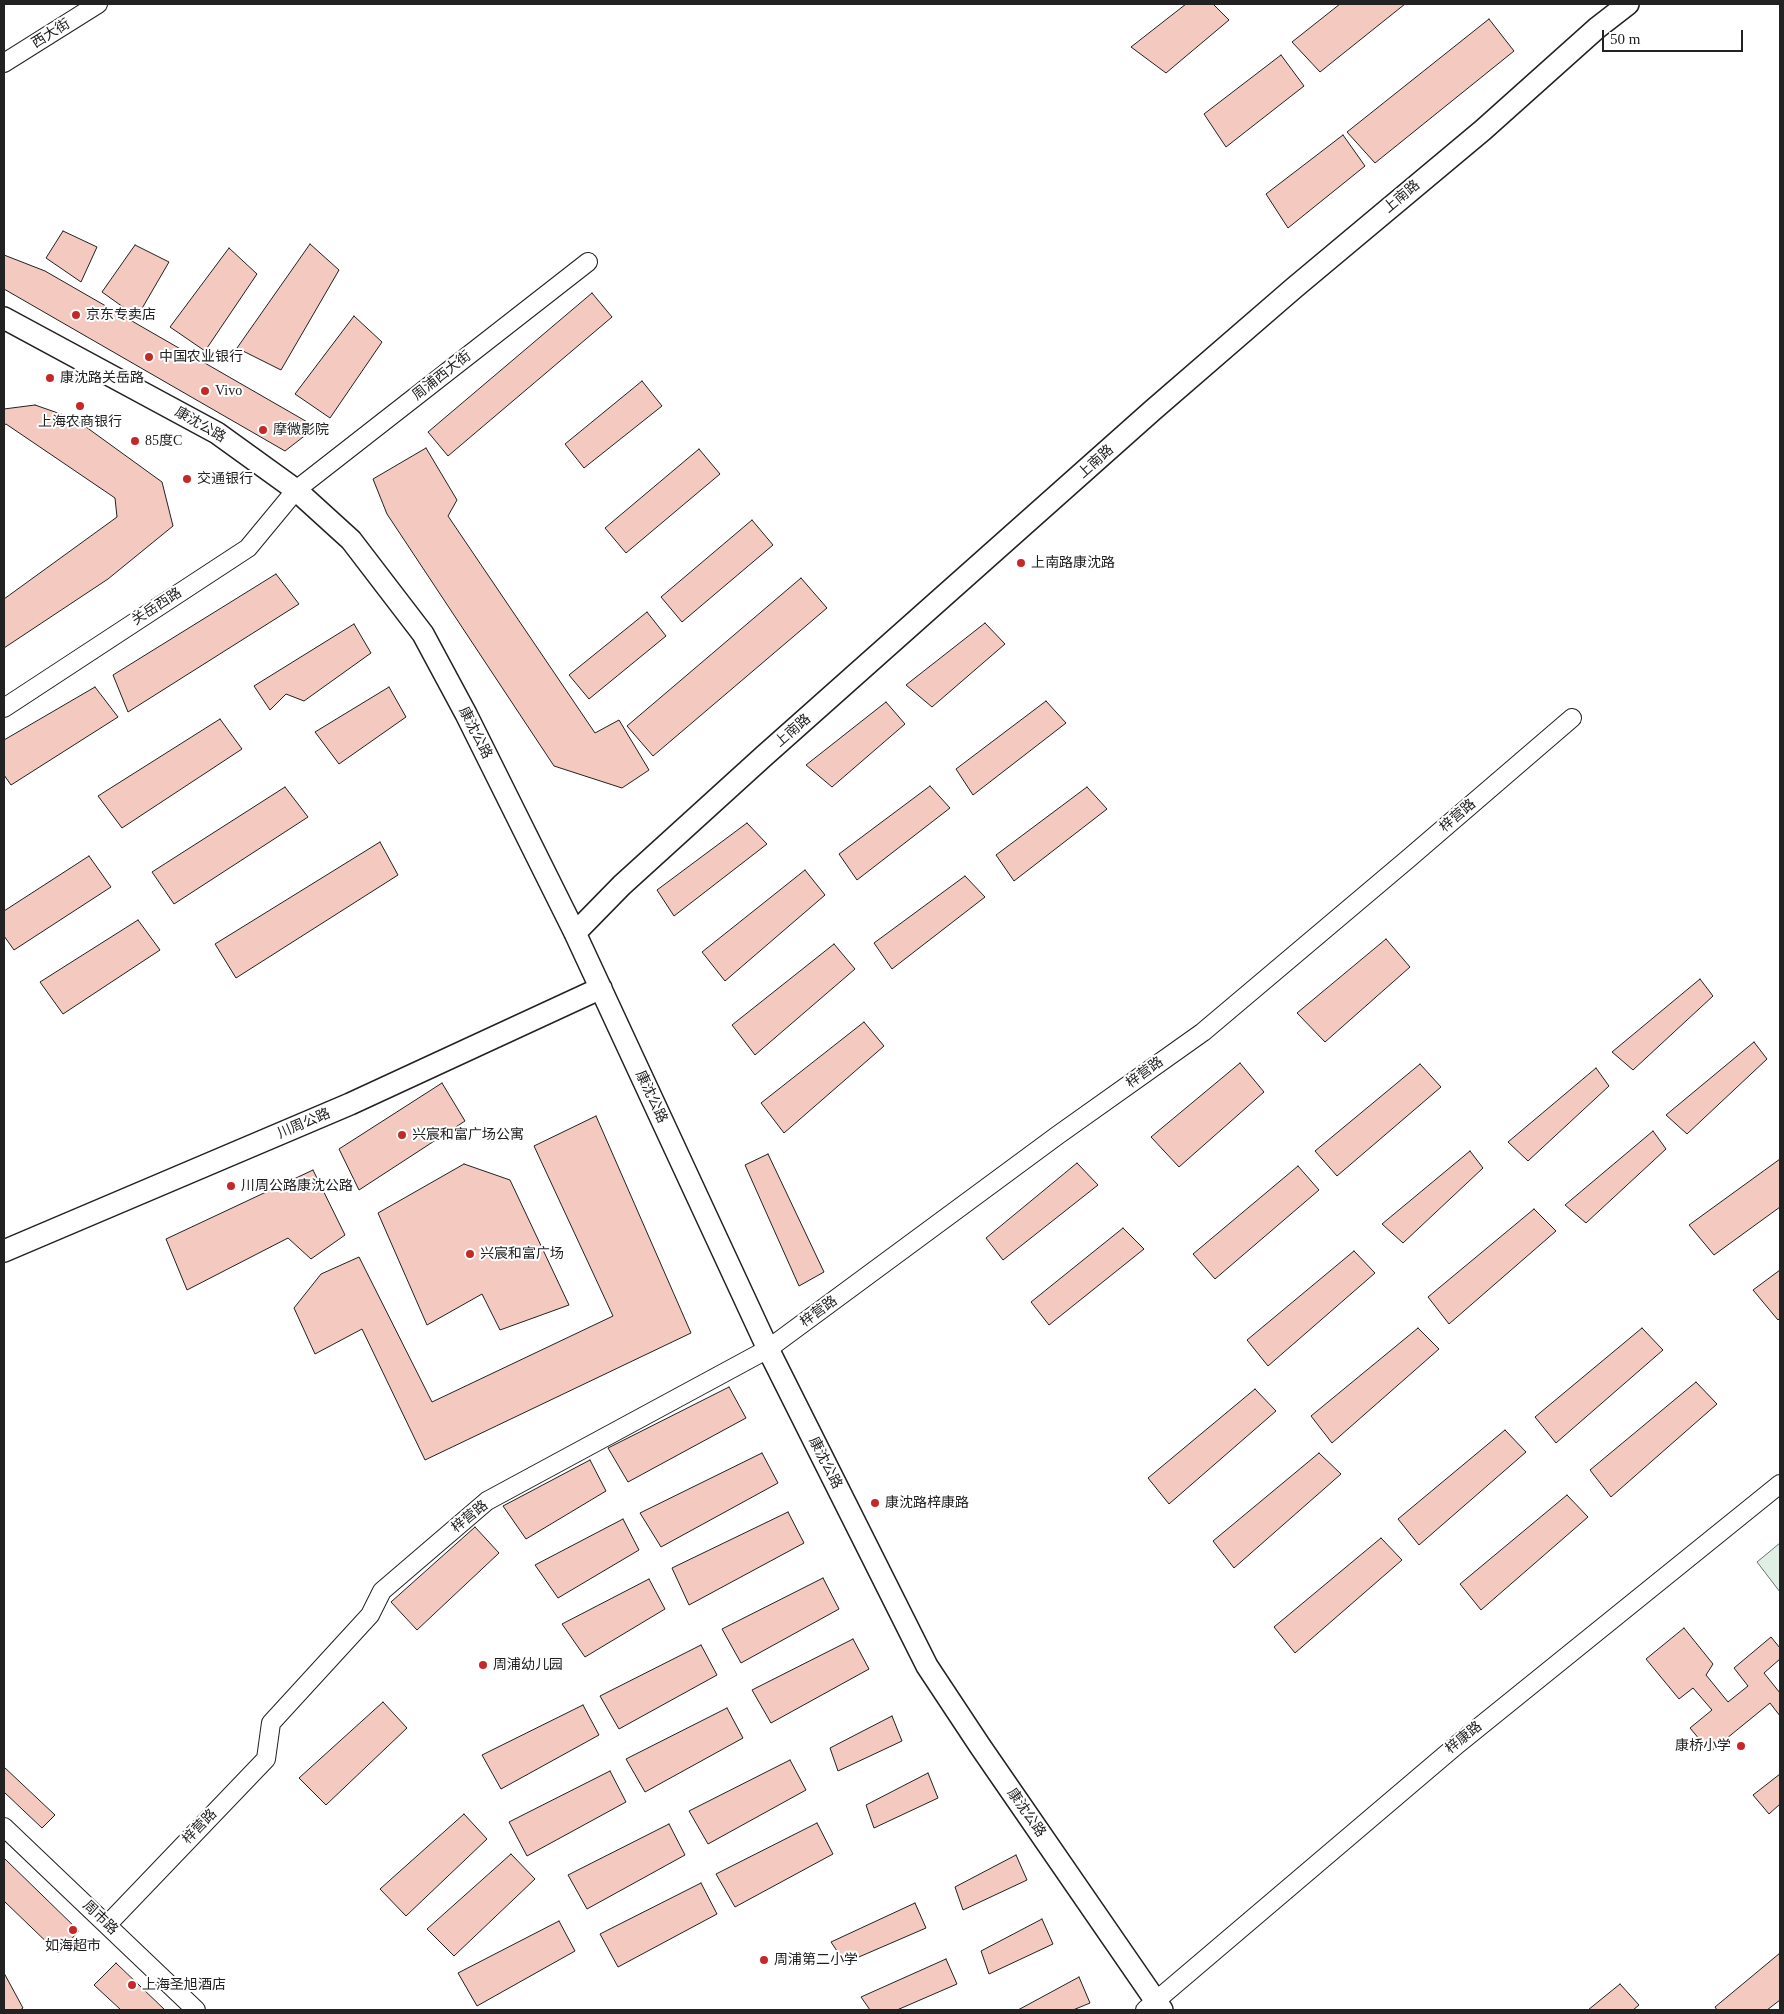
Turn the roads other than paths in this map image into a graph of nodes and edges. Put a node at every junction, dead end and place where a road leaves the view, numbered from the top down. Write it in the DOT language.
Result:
graph roads {
  1 [pos="98,4"];
  2 [pos="1628,4"];
  3 [pos="4,64"];
  4 [pos="588,262"];
  5 [pos="4,318"];
  6 [pos="296,490"];
  7 [pos="4,708"];
  8 [pos="1572,718"];
  9 [pos="575,933"];
  10 [pos="601,988"];
  11 [pos="4,1251"];
  12 [pos="768,1350"];
  13 [pos="1780,1484"];
  14 [pos="4,1826"];
  15 [pos="107,1925"];
  16 [pos="1154,2007"];
  17 [pos="196,2010"];
  1 -- 3 [label="street, 西大街"];
  2 -- 9 [label="street, 上南路"];
  4 -- 6 [label="street, 周浦西大街"];
  5 -- 6 [label="street, 康沈公路"];
  6 -- 7 [label="street, 关岳西路"];
  6 -- 9 [label="street, 康沈公路"];
  8 -- 12 [label="street, 梓营路"];
  9 -- 10 [label="street, 康沈公路"];
  10 -- 11 [label="street, 川周公路"];
  10 -- 12 [label="street, 康沈公路"];
  12 -- 15 [label="street, 梓营路"];
  12 -- 16 [label="street, 康沈公路"];
  13 -- 16 [label="street, 梓康路"];
  14 -- 15 [label="street, 周市路"];
  15 -- 17 [label="street, 周市路"];
}
